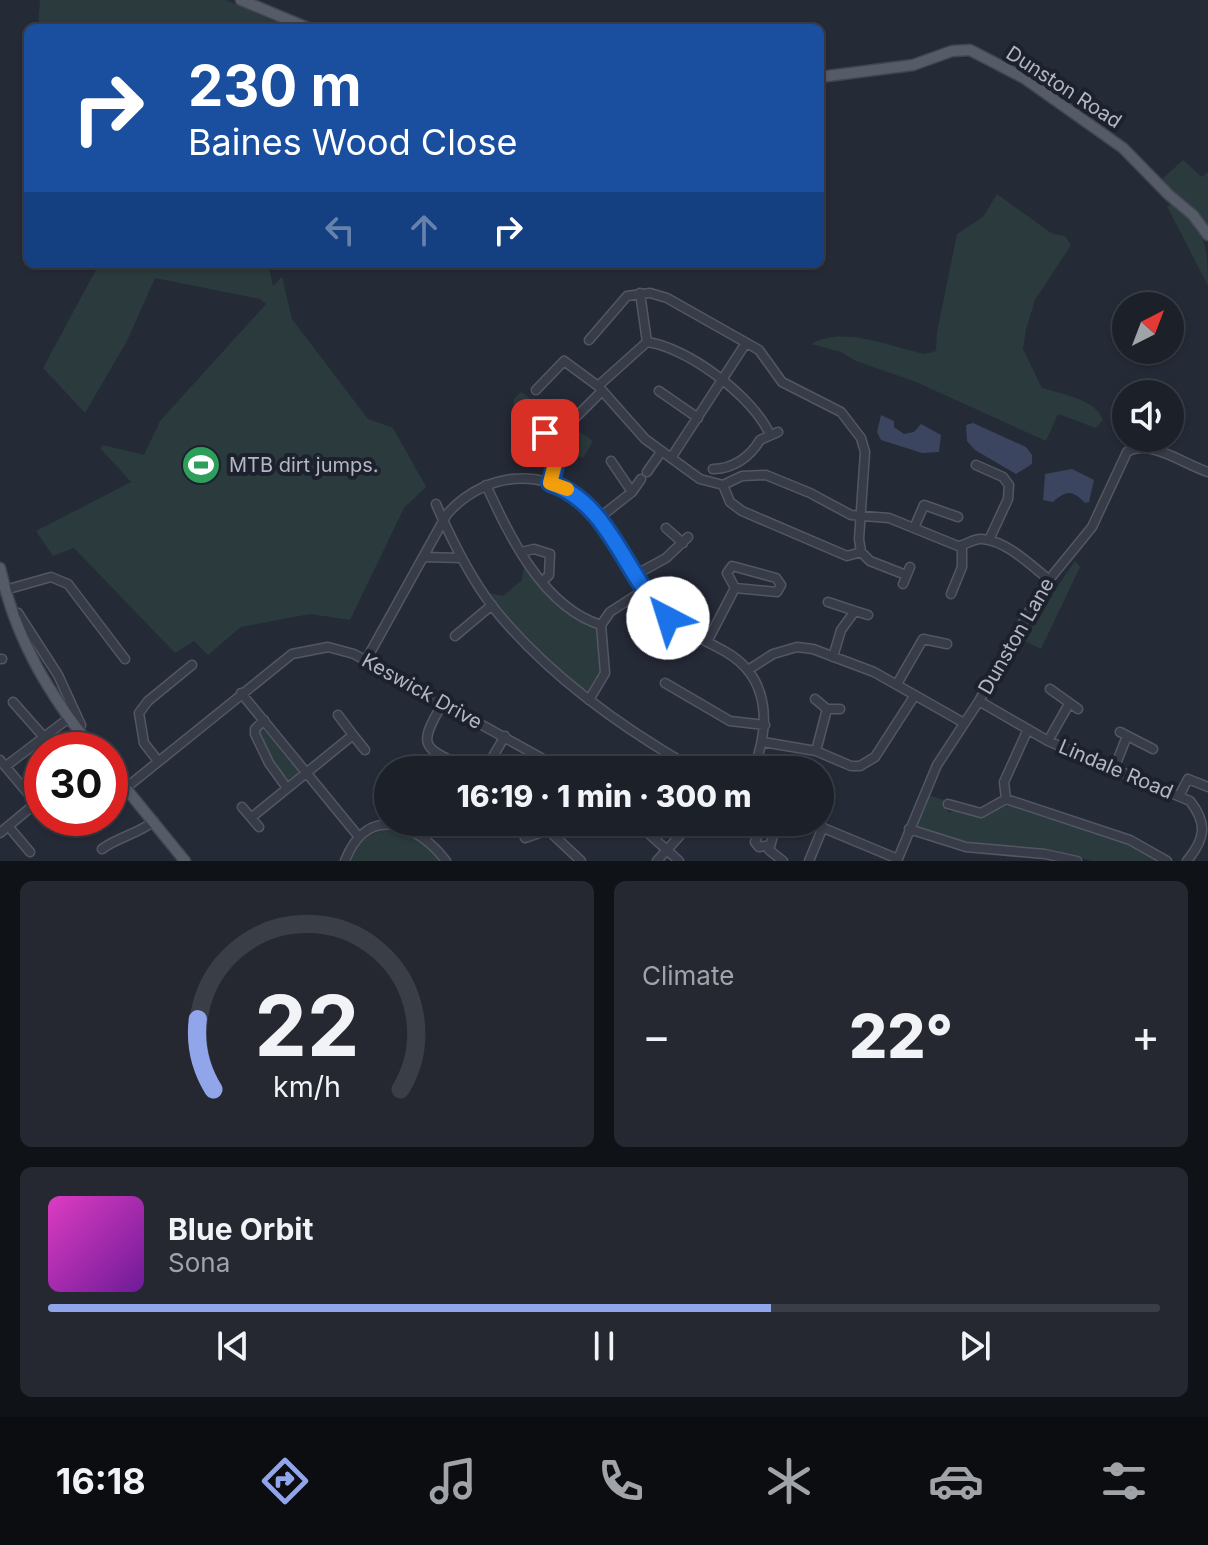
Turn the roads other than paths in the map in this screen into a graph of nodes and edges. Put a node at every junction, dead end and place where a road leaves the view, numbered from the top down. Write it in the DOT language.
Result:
graph roads {
  1 [pos="241,0"];
  2 [pos="298,24"];
  3 [pos="824,76"];
  4 [pos="1208,235"];
  5 [pos="640,293"];
  6 [pos="589,340"];
  7 [pos="647,342"];
  8 [pos="746,343"];
  9 [pos="723,382"];
  10 [pos="600,389"];
  11 [pos="536,390"];
  12 [pos="659,391"];
  13 [pos="698,418"];
  14 [pos="574,419"];
  15 [pos="529,425"];
  16 [pos="661,452"];
  17 [pos="671,458"];
  18 [pos="611,461"];
  19 [pos="713,469"];
  20 [pos="979,469"];
  21 [pos="1208,472"];
  22 [pos="550,483"];
  23 [pos="486,485"];
  24 [pos="723,485"];
  25 [pos="632,492"];
  26 [pos="436,504"];
  27 [pos="862,516"];
  28 [pos="958,517"];
  29 [pos="599,518"];
  30 [pos="443,519"];
  31 [pos="666,528"];
  32 [pos="914,528"];
  33 [pos="989,540"];
  34 [pos="962,547"];
  35 [pos="521,552"];
  36 [pos="861,552"];
  37 [pos="424,557"];
  38 [pos="462,558"];
  39 [pos="0,568"];
  40 [pos="635,575"];
  41 [pos="906,575"];
  42 [pos="1048,579"];
  43 [pos="543,581"];
  44 [pos="735,588"];
  45 [pos="5,590"];
  46 [pos="644,590"];
  47 [pos="956,590"];
  48 [pos="828,602"];
  49 [pos="492,605"];
  50 [pos="855,611"];
  51 [pos="18,613"];
  52 [pos="868,615"];
  53 [pos="601,625"];
  54 [pos="455,636"];
  55 [pos="912,636"];
  56 [pos="923,639"];
  57 [pos="707,642"];
  58 [pos="947,644"];
  59 [pos="125,654"];
  60 [pos="833,657"];
  61 [pos="366,660"];
  62 [pos="192,665"];
  63 [pos="748,670"];
  64 [pos="665,683"];
  65 [pos="897,684"];
  66 [pos="1050,689"];
  67 [pos="241,693"];
  68 [pos="915,695"];
  69 [pos="815,699"];
  70 [pos="589,700"];
  71 [pos="979,701"];
  72 [pos="13,702"];
  73 [pos="443,703"];
  74 [pos="827,709"];
  75 [pos="840,709"];
  76 [pos="338,715"];
  77 [pos="69,718"];
  78 [pos="264,720"];
  79 [pos="964,723"];
  80 [pos="81,725"];
  81 [pos="765,725"];
  82 [pos="1028,729"];
  83 [pos="39,732"];
  84 [pos="49,732"];
  85 [pos="80,732"];
  86 [pos="353,735"];
  87 [pos="505,736"];
  88 [pos="1048,741"];
  89 [pos="763,742"];
  90 [pos="24,749"];
  91 [pos="1153,749"];
  92 [pos="365,750"];
  93 [pos="816,751"];
  94 [pos="444,756"];
  95 [pos="493,756"];
  96 [pos="539,756"];
  97 [pos="674,756"];
  98 [pos="758,756"];
  99 [pos="158,761"];
  100 [pos="3,763"];
  101 [pos="1114,769"];
  102 [pos="306,773"];
  103 [pos="24,785"];
  104 [pos="128,786"];
  105 [pos="1208,787"];
  106 [pos="128,788"];
  107 [pos="287,788"];
  108 [pos="1179,796"];
  109 [pos="1006,799"];
  110 [pos="948,804"];
  111 [pos="242,807"];
  112 [pos="24,813"];
  113 [pos="252,817"];
  114 [pos="154,821"];
  115 [pos="8,826"];
  116 [pos="259,827"];
  117 [pos="909,829"];
  118 [pos="374,830"];
  119 [pos="834,832"];
  120 [pos="0,833"];
  121 [pos="422,836"];
  122 [pos="529,836"];
  123 [pos="558,836"];
  124 [pos="652,836"];
  125 [pos="680,836"];
  126 [pos="757,836"];
  127 [pos="773,836"];
  128 [pos="819,836"];
  129 [pos="359,837"];
  130 [pos="525,838"];
  131 [pos="770,845"];
  132 [pos="102,849"];
  133 [pos="667,850"];
  134 [pos="30,852"];
  135 [pos="1010,856"];
  136 [pos="897,860"];
  137 [pos="1191,860"];
  138 [pos="185,861"];
  139 [pos="345,861"];
  140 [pos="446,861"];
  141 [pos="581,861"];
  142 [pos="657,861"];
  143 [pos="679,861"];
  144 [pos="783,861"];
  145 [pos="809,861"];
  146 [pos="1077,861"];
  147 [pos="1167,861"];
  1 -- 2 [label="main road"];
  3 -- 4 [label="main road, Dunston Road"];
  5 -- 6 [label="street"];
  5 -- 7 [label="street"];
  5 -- 8 [label="street"];
  7 -- 9 [label="street"];
  7 -- 10 [label="street"];
  8 -- 9 [label="street"];
  8 -- 27 [label="street"];
  9 -- 13 [label="street"];
  9 -- 19 [label="street"];
  10 -- 11 [label="street"];
  10 -- 14 [label="street"];
  10 -- 16 [label="street"];
  12 -- 13 [label="street"];
  13 -- 17 [label="street"];
  15 -- 22 [label="street"];
  16 -- 17 [label="street"];
  16 -- 25 [label="street"];
  17 -- 24 [label="street"];
  18 -- 25 [label="street"];
  20 -- 33 [label="street"];
  21 -- 42 [label="street, Dunston Lane"];
  22 -- 23 [label="street"];
  22 -- 29 [label="street"];
  23 -- 30 [label="street"];
  23 -- 35 [label="street"];
  24 -- 27 [label="street"];
  24 -- 36 [label="street"];
  25 -- 29 [label="street"];
  26 -- 30 [label="street"];
  27 -- 32 [label="street"];
  27 -- 36 [label="street"];
  28 -- 32 [label="street"];
  29 -- 40 [label="street"];
  30 -- 37 [label="street"];
  30 -- 38 [label="street"];
  31 -- 40 [label="street"];
  32 -- 34 [label="street"];
  33 -- 34 [label="street"];
  33 -- 42 [label="street"];
  34 -- 47 [label="street"];
  35 -- 43 [label="street"];
  35 -- 43 [label="street"];
  36 -- 41 [label="street"];
  37 -- 38 [label="street"];
  37 -- 61 [label="street"];
  38 -- 49 [label="street"];
  39 -- 45 [label="main road"];
  40 -- 46 [label="street"];
  42 -- 71 [label="street, Dunston Lane"];
  43 -- 53 [label="street"];
  44 -- 44 [label="street"];
  44 -- 57 [label="street"];
  45 -- 59 [label="street"];
  45 -- 77 [label="main road"];
  46 -- 53 [label="street"];
  46 -- 57 [label="street"];
  48 -- 50 [label="street"];
  49 -- 54 [label="street"];
  49 -- 70 [label="street"];
  50 -- 52 [label="street"];
  50 -- 60 [label="street"];
  51 -- 80 [label="street"];
  53 -- 70 [label="street"];
  55 -- 56 [label="street"];
  56 -- 58 [label="street"];
  56 -- 65 [label="street"];
  57 -- 63 [label="street"];
  60 -- 63 [label="street"];
  60 -- 65 [label="street"];
  61 -- 67 [label="street, Keswick Drive"];
  61 -- 73 [label="street, Keswick Drive"];
  62 -- 99 [label="street"];
  63 -- 81 [label="street"];
  64 -- 81 [label="street"];
  65 -- 68 [label="street"];
  66 -- 88 [label="street"];
  67 -- 78 [label="street"];
  67 -- 99 [label="street, Keswick Drive"];
  68 -- 79 [label="street"];
  68 -- 93 [label="street"];
  69 -- 74 [label="street"];
  70 -- 97 [label="street"];
  71 -- 79 [label="street, Dunston Lane"];
  71 -- 82 [label="street, Lindale Road"];
  72 -- 83 [label="street"];
  73 -- 87 [label="street, Keswick Drive"];
  73 -- 94 [label="street"];
  74 -- 75 [label="street"];
  74 -- 93 [label="street"];
  76 -- 86 [label="street"];
  77 -- 84 [label="street"];
  77 -- 85 [label="main road"];
  78 -- 102 [label="street"];
  78 -- 107 [label="street"];
  79 -- 117 [label="street, Dunston Lane"];
  81 -- 89 [label="street"];
  82 -- 88 [label="street, Lindale Road"];
  82 -- 109 [label="street"];
  86 -- 92 [label="street"];
  86 -- 102 [label="street"];
  87 -- 95 [label="street"];
  87 -- 96 [label="street, Keswick Drive"];
  88 -- 101 [label="street, Lindale Road"];
  89 -- 93 [label="street"];
  89 -- 98 [label="street"];
  90 -- 100 [label="street"];
  91 -- 101 [label="street"];
  99 -- 104 [label="street, Keswick Drive"];
  100 -- 103 [label="street"];
  101 -- 108 [label="street, Lindale Road"];
  102 -- 107 [label="street"];
  102 -- 129 [label="street"];
  105 -- 108 [label="street"];
  106 -- 114 [label="main road"];
  107 -- 113 [label="street"];
  108 -- 137 [label="street, Lindale Road"];
  109 -- 110 [label="street"];
  109 -- 147 [label="street"];
  111 -- 113 [label="street"];
  112 -- 115 [label="street"];
  113 -- 116 [label="street"];
  114 -- 132 [label="street"];
  114 -- 138 [label="main road"];
  115 -- 120 [label="street"];
  115 -- 134 [label="street"];
  117 -- 135 [label="street"];
  117 -- 136 [label="street, Dunston Lane"];
  118 -- 129 [label="street"];
  119 -- 136 [label="street"];
  121 -- 140 [label="street"];
  122 -- 130 [label="street"];
  123 -- 141 [label="street"];
  124 -- 133 [label="street"];
  125 -- 133 [label="street"];
  126 -- 131 [label="street"];
  127 -- 131 [label="street"];
  128 -- 145 [label="street"];
  129 -- 139 [label="street"];
  131 -- 144 [label="street"];
  133 -- 142 [label="street"];
  133 -- 143 [label="street"];
  135 -- 146 [label="street"];
}
